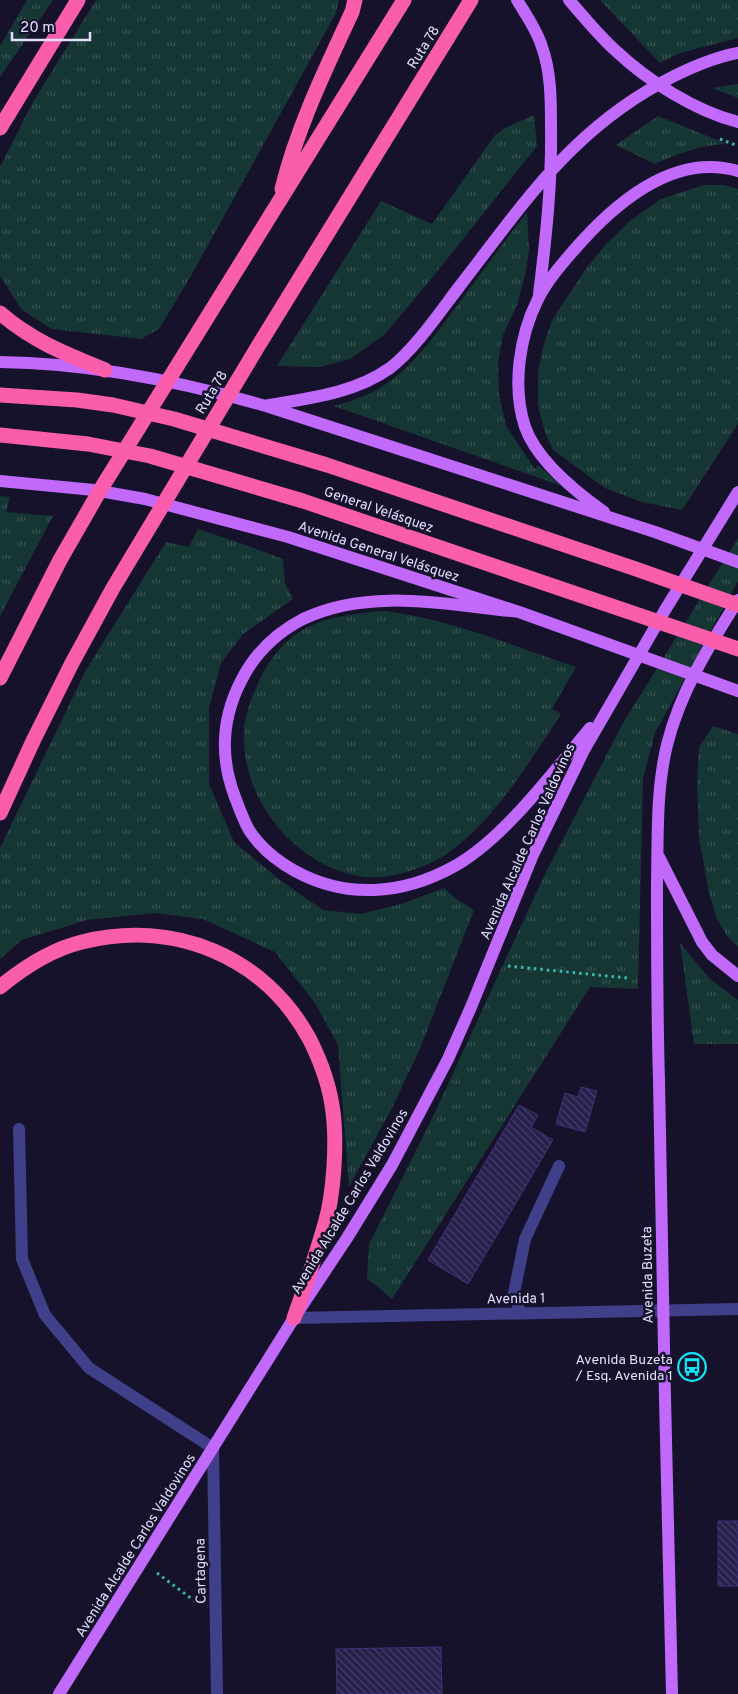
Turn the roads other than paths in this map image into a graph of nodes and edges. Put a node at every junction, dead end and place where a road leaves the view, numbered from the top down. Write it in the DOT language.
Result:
graph roads {
  1 [pos="78,0"];
  2 [pos="355,0"];
  3 [pos="404,0"];
  4 [pos="471,0"];
  5 [pos="517,0"];
  6 [pos="569,0"];
  7 [pos="738,53"];
  8 [pos="738,122"];
  9 [pos="0,128"];
  10 [pos="738,172"];
  11 [pos="279,204"];
  12 [pos="538,299"];
  13 [pos="0,313"];
  14 [pos="0,362"];
  15 [pos="105,370"];
  16 [pos="0,394"];
  17 [pos="260,404"];
  18 [pos="0,435"];
  19 [pos="0,481"];
  20 [pos="738,492"];
  21 [pos="614,519"];
  22 [pos="738,562"];
  23 [pos="738,600"];
  24 [pos="738,605"];
  25 [pos="519,612"];
  26 [pos="738,649"];
  27 [pos="0,678"];
  28 [pos="738,691"];
  29 [pos="609,705"];
  30 [pos="0,813"];
  31 [pos="658,855"];
  32 [pos="738,976"];
  33 [pos="0,987"];
  34 [pos="19,1128"];
  35 [pos="559,1166"];
  36 [pos="738,1309"];
  37 [pos="663,1310"];
  38 [pos="520,1313"];
  39 [pos="294,1318"];
  40 [pos="213,1448"];
  41 [pos="59,1694"];
  42 [pos="217,1694"];
  43 [pos="672,1694"];
  1 -- 9 [label="highway"];
  2 -- 11 [label="highway"];
  3 -- 11 [label="highway"];
  4 -- 30 [label="highway, Ruta 78"];
  5 -- 12 [label="main road"];
  6 -- 8 [label="main road"];
  7 -- 17 [label="main road"];
  10 -- 12 [label="main road"];
  11 -- 27 [label="highway"];
  12 -- 21 [label="main road"];
  13 -- 15 [label="highway"];
  14 -- 15 [label="main road"];
  15 -- 17 [label="main road"];
  16 -- 24 [label="highway, General Velásquez"];
  17 -- 21 [label="main road"];
  18 -- 26 [label="highway, General Velásquez"];
  19 -- 25 [label="main road, Avenida General Velásquez"];
  20 -- 29 [label="main road, Avenida Alcalde Carlos Valdovinos"];
  21 -- 22 [label="main road"];
  23 -- 31 [label="main road"];
  25 -- 28 [label="main road, Avenida General Velásquez"];
  25 -- 29 [label="main road"];
  29 -- 39 [label="main road, Avenida Alcalde Carlos Valdovinos"];
  31 -- 32 [label="main road"];
  31 -- 37 [label="main road, Avenida Buzeta"];
  33 -- 39 [label="highway"];
  34 -- 40 [label="street"];
  35 -- 38 [label="street"];
  36 -- 37 [label="street, Avenida 1"];
  37 -- 38 [label="street, Avenida 1"];
  37 -- 43 [label="main road, Avenida Buzeta"];
  38 -- 39 [label="street, Avenida 1"];
  39 -- 40 [label="main road, Avenida Alcalde Carlos Valdovinos"];
  40 -- 41 [label="main road, Avenida Alcalde Carlos Valdovinos"];
  40 -- 42 [label="street, Cartagena"];
}
